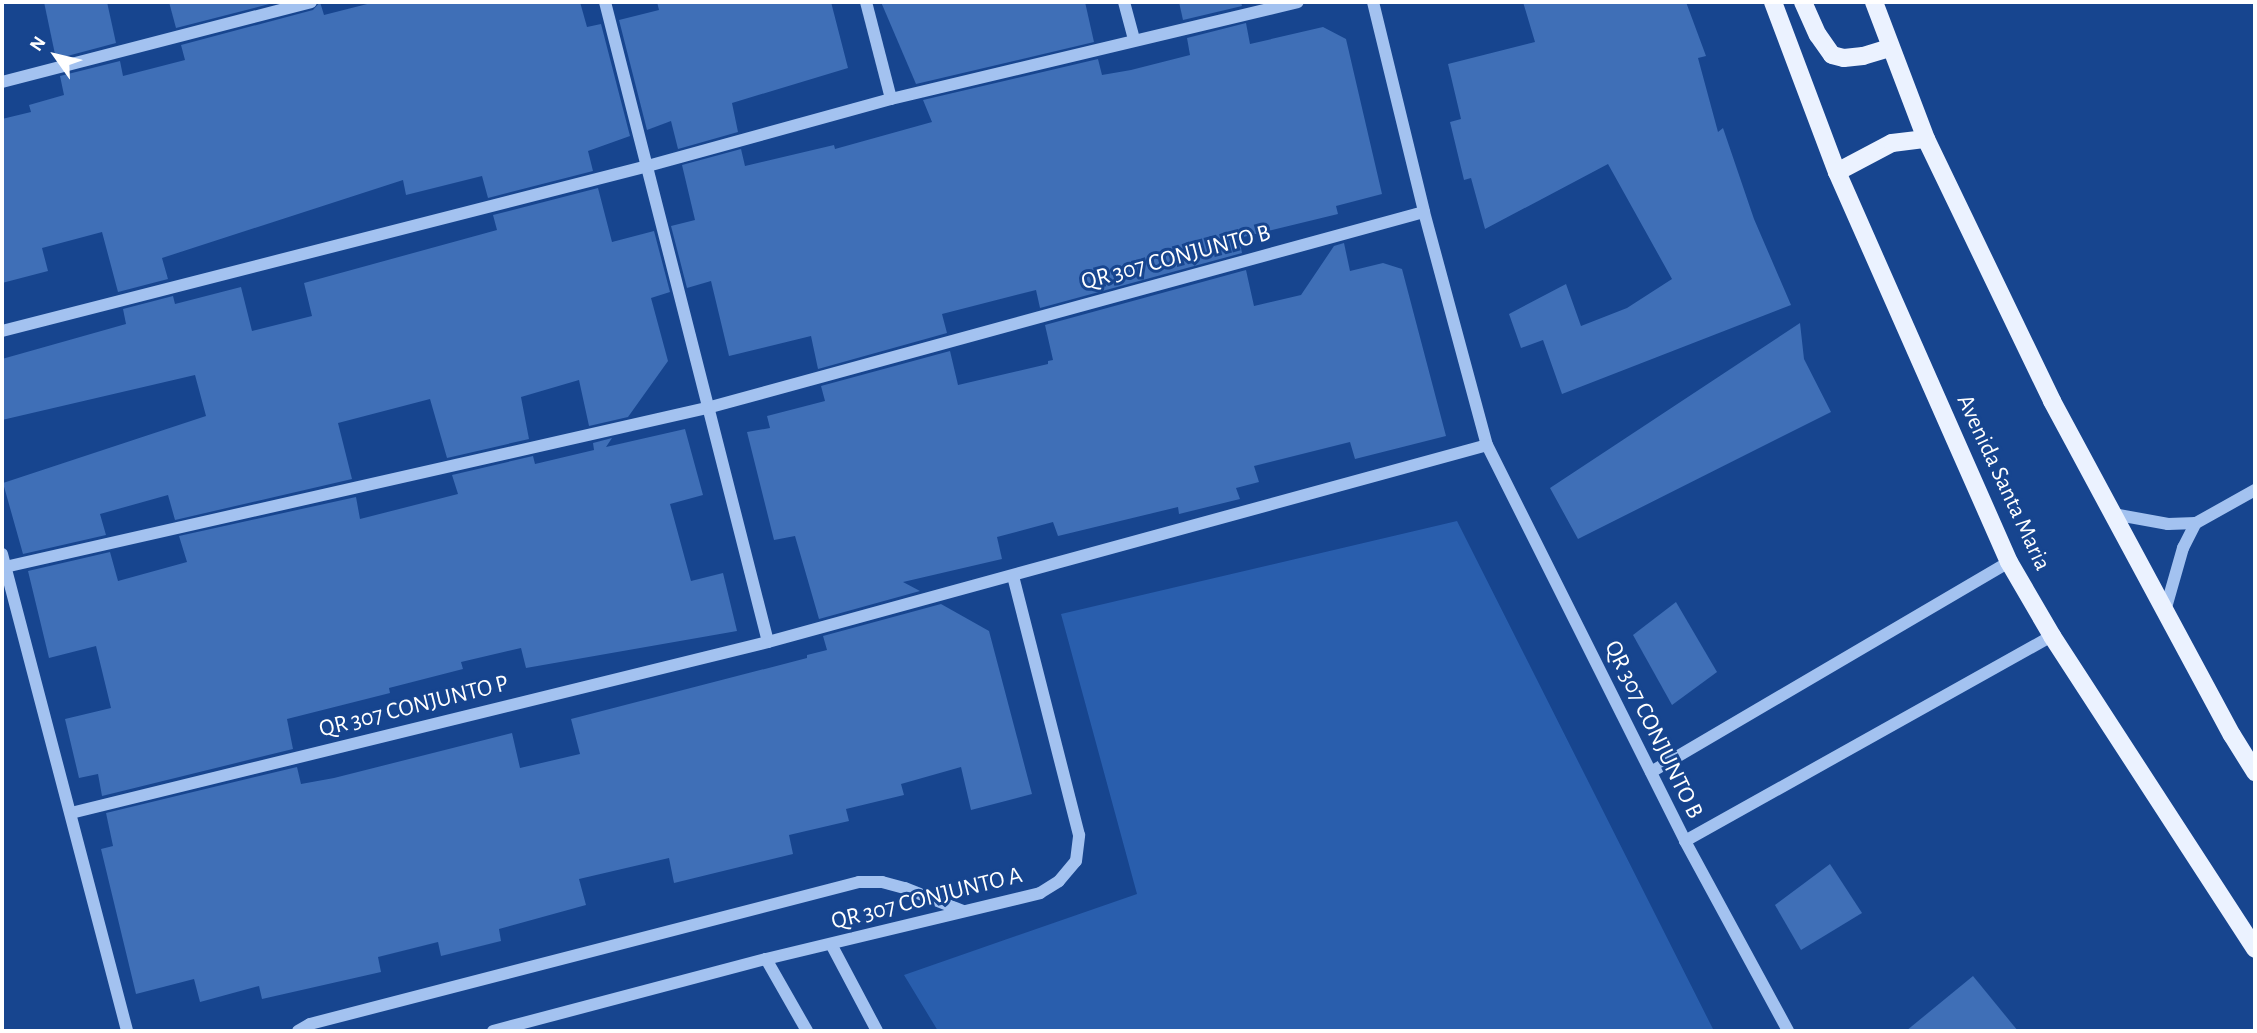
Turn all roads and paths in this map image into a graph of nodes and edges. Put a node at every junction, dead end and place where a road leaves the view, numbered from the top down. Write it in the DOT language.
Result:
graph roads {
  1 [pos="311,2"];
  2 [pos="605,2"];
  3 [pos="866,2"];
  4 [pos="1124,2"];
  5 [pos="1298,2"];
  6 [pos="1373,2"];
  7 [pos="1773,2"];
  8 [pos="1804,2"];
  9 [pos="1874,2"];
  10 [pos="1134,40"];
  11 [pos="1890,48"];
  12 [pos="2,82"];
  13 [pos="891,99"];
  14 [pos="1926,139"];
  15 [pos="644,167"];
  16 [pos="1838,172"];
  17 [pos="1424,212"];
  18 [pos="2,331"];
  19 [pos="707,408"];
  20 [pos="1487,445"];
  21 [pos="2255,490"];
  22 [pos="2113,514"];
  23 [pos="2196,523"];
  24 [pos="4,561"];
  25 [pos="2009,562"];
  26 [pos="1013,577"];
  27 [pos="2165,611"];
  28 [pos="2052,636"];
  29 [pos="768,642"];
  30 [pos="1651,772"];
  31 [pos="2255,772"];
  32 [pos="71,813"];
  33 [pos="1685,841"];
  34 [pos="964,911"];
  35 [pos="831,944"];
  36 [pos="2255,950"];
  37 [pos="766,959"];
  38 [pos="127,1031"];
  39 [pos="298,1031"];
  40 [pos="493,1031"];
  41 [pos="807,1031"];
  42 [pos="877,1031"];
  43 [pos="1788,1031"];
  1 -- 12 [label="street"];
  2 -- 15 [label="street"];
  3 -- 13 [label="street"];
  4 -- 10 [label="street"];
  5 -- 10 [label="street"];
  6 -- 17 [label="street"];
  7 -- 16 [label="main road, Avenida Santa Maria"];
  8 -- 11 [label="main road"];
  9 -- 11 [label="main road"];
  10 -- 13 [label="street"];
  11 -- 14 [label="main road"];
  13 -- 15 [label="street"];
  14 -- 16 [label="main road"];
  14 -- 22 [label="main road"];
  15 -- 18 [label="street"];
  15 -- 19 [label="street"];
  16 -- 25 [label="main road, Avenida Santa Maria"];
  17 -- 19 [label="street, QR 307 CONJUNTO B"];
  17 -- 20 [label="street, QR 307 CONJUNTO B"];
  19 -- 24 [label="street, QR 307 CONJUNTO B"];
  19 -- 29 [label="street"];
  20 -- 26 [label="street"];
  20 -- 30 [label="street, QR 307 CONJUNTO B"];
  21 -- 23 [label="street"];
  22 -- 23 [label="street"];
  22 -- 27 [label="main road"];
  23 -- 27 [label="street"];
  24 -- 32 [label="street"];
  25 -- 28 [label="main road, Avenida Santa Maria"];
  25 -- 30 [label="street"];
  26 -- 29 [label="street"];
  26 -- 34 [label="street, QR 307 CONJUNTO A"];
  27 -- 31 [label="main road"];
  28 -- 33 [label="street"];
  28 -- 36 [label="main road, Avenida Santa Maria"];
  29 -- 32 [label="street, QR 307 CONJUNTO P"];
  30 -- 33 [label="street, QR 307 CONJUNTO B"];
  32 -- 38 [label="street"];
  33 -- 43 [label="street, QR 307 CONJUNTO B"];
  34 -- 35 [label="street, QR 307 CONJUNTO A"];
  34 -- 39 [label="street"];
  35 -- 37 [label="street, QR 307 CONJUNTO A"];
  35 -- 42 [label="street"];
  37 -- 40 [label="street, QR 307 CONJUNTO A"];
  37 -- 41 [label="street"];
}
